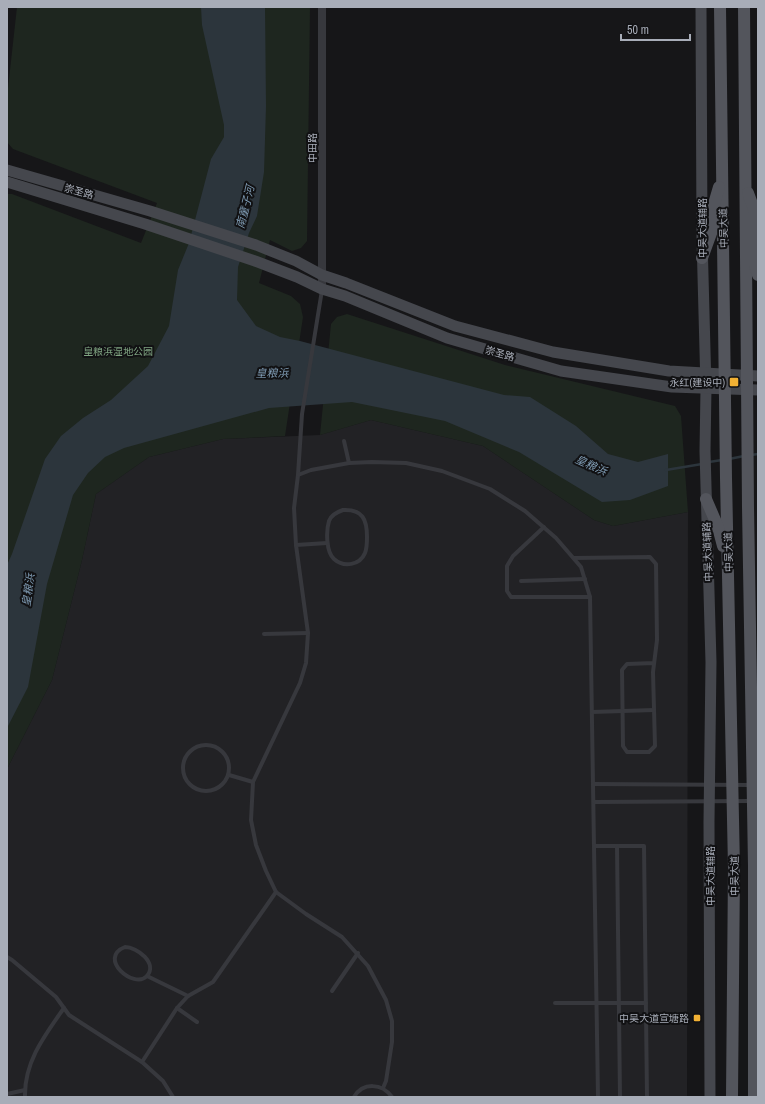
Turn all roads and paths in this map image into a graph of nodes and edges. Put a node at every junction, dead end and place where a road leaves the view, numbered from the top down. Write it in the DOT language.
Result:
graph roads {
  1 [pos="322,7"];
  2 [pos="701,7"];
  3 [pos="720,7"];
  4 [pos="744,7"];
  5 [pos="752,7"];
  6 [pos="744,63"];
  7 [pos="7,170"];
  8 [pos="723,176"];
  9 [pos="7,182"];
  10 [pos="745,185"];
  11 [pos="702,258"];
  12 [pos="322,275"];
  13 [pos="758,275"];
  14 [pos="322,289"];
  15 [pos="705,373"];
  16 [pos="725,374"];
  17 [pos="753,376"];
  18 [pos="706,388"];
  19 [pos="725,389"];
  20 [pos="753,389"];
  21 [pos="344,441"];
  22 [pos="349,463"];
  23 [pos="298,475"];
  24 [pos="706,499"];
  25 [pos="544,527"];
  26 [pos="327,543"];
  27 [pos="296,545"];
  28 [pos="574,558"];
  29 [pos="728,568"];
  30 [pos="585,579"];
  31 [pos="521,581"];
  32 [pos="590,597"];
  33 [pos="308,633"];
  34 [pos="264,634"];
  35 [pos="758,640"];
  36 [pos="654,663"];
  37 [pos="751,667"];
  38 [pos="654,710"];
  39 [pos="623,711"];
  40 [pos="592,712"];
  41 [pos="229,775"];
  42 [pos="253,782"];
  43 [pos="593,784"];
  44 [pos="710,784"];
  45 [pos="732,784"];
  46 [pos="752,785"];
  47 [pos="710,801"];
  48 [pos="733,801"];
  49 [pos="594,802"];
  50 [pos="755,806"];
  51 [pos="594,846"];
  52 [pos="617,846"];
  53 [pos="276,892"];
  54 [pos="358,953"];
  55 [pos="7,957"];
  56 [pos="147,976"];
  57 [pos="332,991"];
  58 [pos="188,996"];
  59 [pos="555,1003"];
  60 [pos="597,1003"];
  61 [pos="619,1003"];
  62 [pos="646,1003"];
  63 [pos="64,1008"];
  64 [pos="177,1008"];
  65 [pos="197,1022"];
  66 [pos="142,1062"];
  67 [pos="383,1088"];
  68 [pos="25,1090"];
  69 [pos="7,1094"];
  70 [pos="25,1097"];
  71 [pos="173,1097"];
  72 [pos="354,1097"];
  73 [pos="392,1097"];
  74 [pos="598,1097"];
  75 [pos="620,1097"];
  76 [pos="647,1097"];
  77 [pos="710,1097"];
  78 [pos="732,1097"];
  79 [pos="754,1097"];
  1 -- 12 [label="street, 中田路"];
  2 -- 11 [label="main road, 中吴大道辅路"];
  3 -- 8 [label="main road, 中吴大道"];
  4 -- 6 [label="main road"];
  5 -- 6 [label="main road"];
  6 -- 10 [label="main road"];
  7 -- 12 [label="main road, 崇圣路"];
  8 -- 11 [label="main road"];
  8 -- 16 [label="main road, 中吴大道"];
  9 -- 14 [label="main road, 崇圣路"];
  10 -- 13 [label="main road"];
  10 -- 17 [label="main road"];
  11 -- 15 [label="main road, 中吴大道辅路"];
  12 -- 14 [label="street, 中田路"];
  12 -- 15 [label="main road, 崇圣路"];
  14 -- 18 [label="main road, 崇圣路"];
  14 -- 23 [label="lane"];
  15 -- 16 [label="main road, 崇圣路"];
  15 -- 18 [label="main road, 中吴大道辅路"];
  16 -- 17 [label="main road, 崇圣路"];
  16 -- 19 [label="main road, 中吴大道"];
  17 -- 20 [label="main road"];
  18 -- 19 [label="main road, 崇圣路"];
  18 -- 24 [label="main road, 中吴大道辅路"];
  19 -- 20 [label="main road, 崇圣路"];
  19 -- 29 [label="main road, 中吴大道"];
  20 -- 37 [label="main road"];
  21 -- 22 [label="lane"];
  22 -- 23 [label="lane"];
  22 -- 25 [label="lane"];
  23 -- 27 [label="lane"];
  24 -- 29 [label="main road"];
  24 -- 44 [label="main road, 中吴大道辅路"];
  25 -- 28 [label="lane"];
  25 -- 32 [label="lane"];
  26 -- 26 [label="lane"];
  26 -- 27 [label="lane"];
  27 -- 33 [label="lane"];
  28 -- 30 [label="lane"];
  28 -- 36 [label="lane"];
  29 -- 45 [label="main road, 中吴大道"];
  30 -- 31 [label="lane"];
  30 -- 32 [label="lane"];
  32 -- 40 [label="lane"];
  33 -- 34 [label="lane"];
  33 -- 42 [label="lane"];
  35 -- 37 [label="main road"];
  36 -- 38 [label="lane"];
  36 -- 39 [label="lane"];
  37 -- 46 [label="main road"];
  38 -- 39 [label="lane"];
  38 -- 39 [label="lane"];
  39 -- 40 [label="lane"];
  40 -- 43 [label="lane"];
  41 -- 41 [label="lane"];
  41 -- 42 [label="lane"];
  42 -- 53 [label="lane"];
  43 -- 44 [label="lane"];
  43 -- 49 [label="lane"];
  44 -- 45 [label="lane"];
  44 -- 47 [label="main road, 中吴大道辅路"];
  45 -- 46 [label="lane"];
  45 -- 48 [label="main road, 中吴大道"];
  46 -- 50 [label="main road, 中吴大道"];
  47 -- 48 [label="lane"];
  47 -- 49 [label="lane"];
  47 -- 77 [label="main road, 中吴大道辅路"];
  48 -- 50 [label="lane"];
  48 -- 78 [label="main road, 中吴大道"];
  49 -- 51 [label="lane"];
  50 -- 79 [label="main road, 中吴大道"];
  51 -- 52 [label="lane"];
  51 -- 60 [label="lane"];
  52 -- 61 [label="lane"];
  52 -- 62 [label="lane"];
  53 -- 54 [label="lane"];
  53 -- 58 [label="lane"];
  54 -- 57 [label="lane"];
  54 -- 67 [label="lane"];
  55 -- 63 [label="lane"];
  56 -- 56 [label="lane"];
  56 -- 58 [label="lane"];
  58 -- 64 [label="lane"];
  59 -- 60 [label="lane"];
  60 -- 61 [label="lane"];
  60 -- 74 [label="lane"];
  61 -- 62 [label="lane"];
  61 -- 75 [label="lane"];
  62 -- 76 [label="lane"];
  63 -- 66 [label="lane"];
  63 -- 68 [label="lane"];
  64 -- 65 [label="lane"];
  64 -- 66 [label="lane"];
  66 -- 71 [label="lane"];
  67 -- 72 [label="lane"];
  67 -- 73 [label="lane"];
  68 -- 69 [label="lane"];
  68 -- 70 [label="lane"];
}
